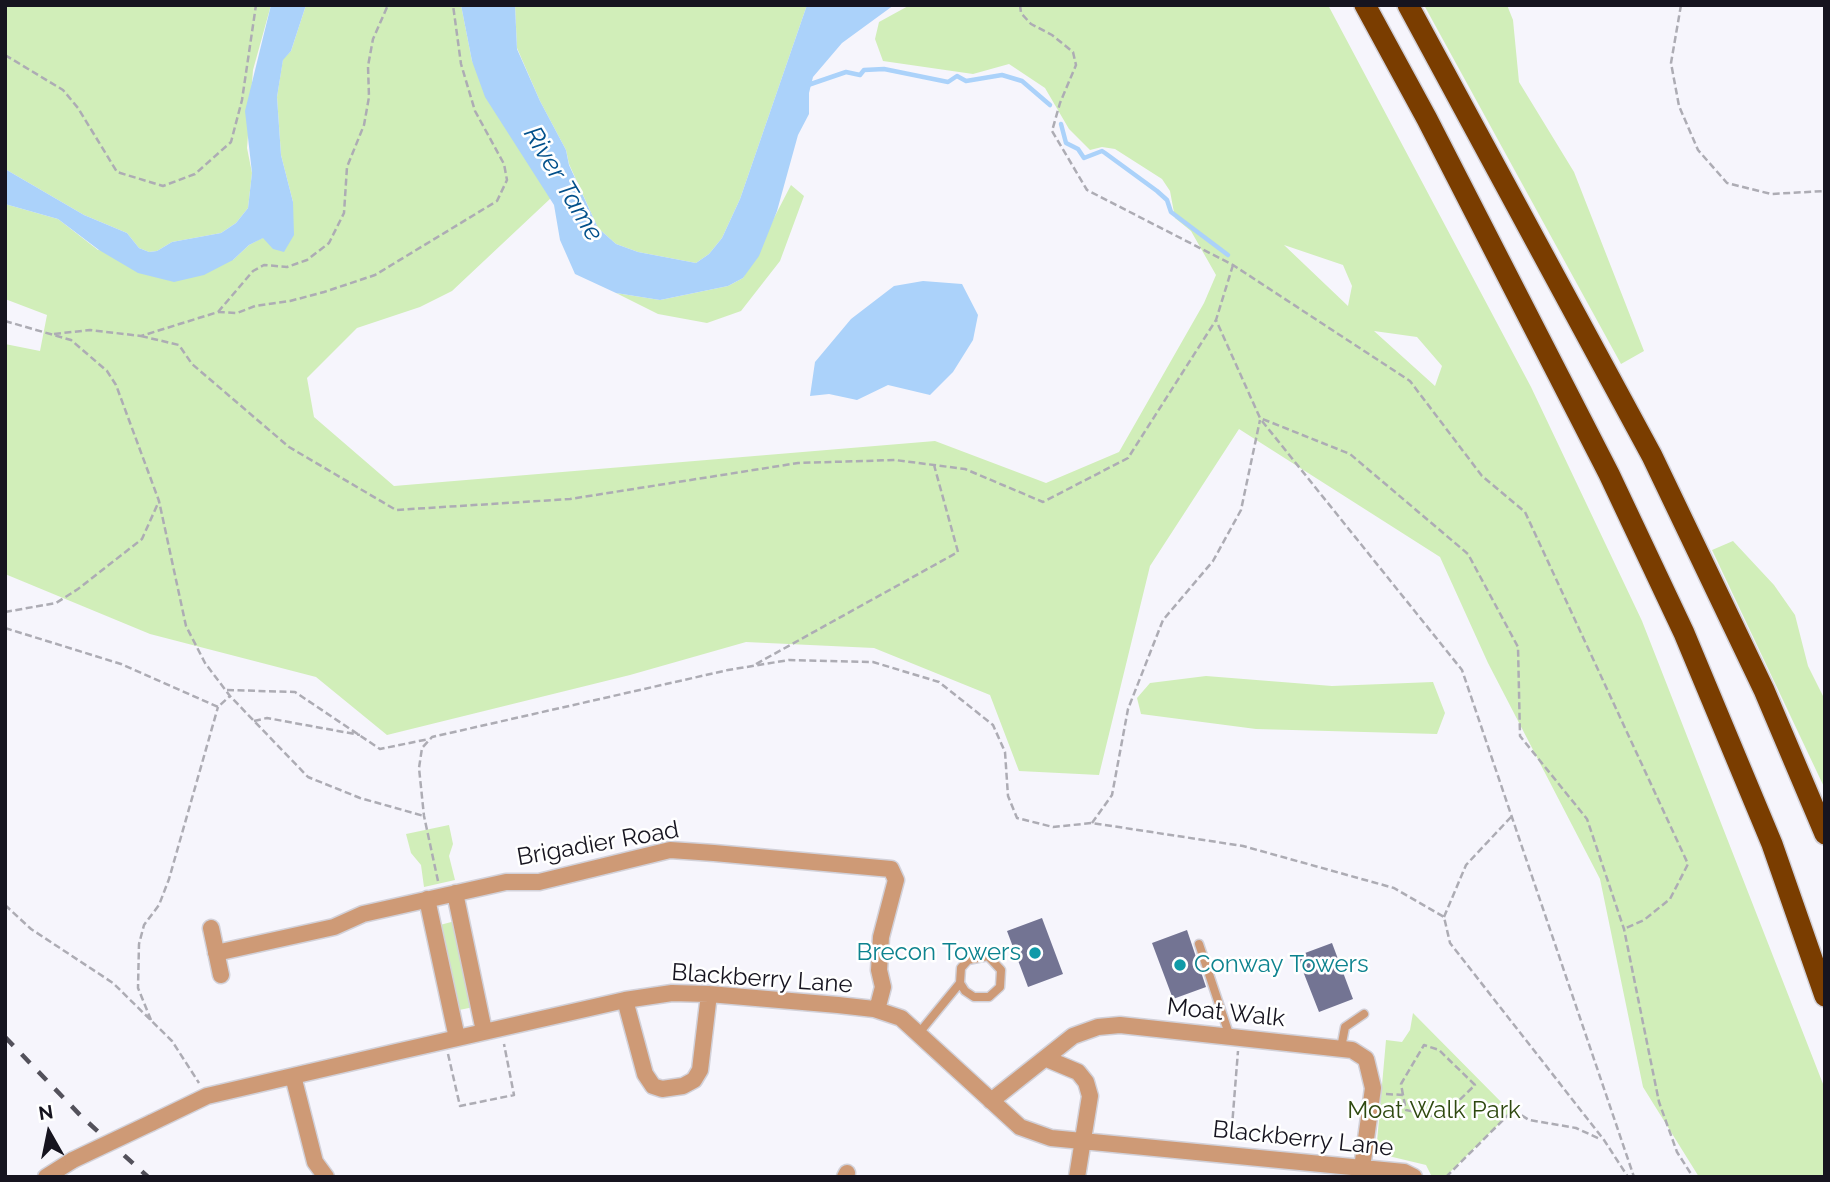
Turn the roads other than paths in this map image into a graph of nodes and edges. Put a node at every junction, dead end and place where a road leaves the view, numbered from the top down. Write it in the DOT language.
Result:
graph roads {
  1 [pos="1365,5"];
  2 [pos="1408,5"];
  3 [pos="1825,834"];
  4 [pos="441,896"];
  5 [pos="211,928"];
  6 [pos="1199,944"];
  7 [pos="216,953"];
  8 [pos="221,975"];
  9 [pos="960,983"];
  10 [pos="709,994"];
  11 [pos="1825,996"];
  12 [pos="625,1000"];
  13 [pos="877,1010"];
  14 [pos="1364,1014"];
  15 [pos="493,1030"];
  16 [pos="919,1033"];
  17 [pos="1234,1037"];
  18 [pos="451,1039"];
  19 [pos="1340,1048"];
  20 [pos="1047,1059"];
  21 [pos="293,1076"];
  22 [pos="991,1101"];
  23 [pos="1084,1142"];
  24 [pos="1362,1168"];
  25 [pos="1294,1169"];
  26 [pos="46,1177"];
  27 [pos="326,1177"];
  28 [pos="1077,1177"];
  29 [pos="1414,1177"];
  1 -- 11 [label="highway"];
  2 -- 3 [label="highway"];
  4 -- 7 [label="street, Brigadier Road"];
  4 -- 13 [label="street, Brigadier Road"];
  4 -- 15 [label="street"];
  4 -- 18 [label="street"];
  5 -- 7 [label="street"];
  6 -- 17 [label="lane"];
  7 -- 8 [label="street"];
  9 -- 9 [label="lane"];
  9 -- 16 [label="lane"];
  10 -- 12 [label="street, Blackberry Lane"];
  10 -- 12 [label="street"];
  10 -- 13 [label="street, Blackberry Lane"];
  12 -- 15 [label="street, Blackberry Lane"];
  13 -- 16 [label="street, Blackberry Lane"];
  14 -- 19 [label="lane"];
  15 -- 18 [label="street, Blackberry Lane"];
  16 -- 22 [label="street, Blackberry Lane"];
  17 -- 19 [label="street, Moat Walk"];
  17 -- 20 [label="street, Moat Walk"];
  18 -- 21 [label="street, Blackberry Lane"];
  19 -- 24 [label="street, Moat Walk"];
  20 -- 22 [label="street, Moat Walk"];
  20 -- 23 [label="street"];
  21 -- 26 [label="street, Blackberry Lane, bridge"];
  21 -- 27 [label="street"];
  22 -- 23 [label="street, Blackberry Lane"];
  23 -- 25 [label="street, Blackberry Lane"];
  23 -- 28 [label="street"];
  24 -- 25 [label="street, Blackberry Lane"];
  24 -- 29 [label="street, Blackberry Lane"];
}
